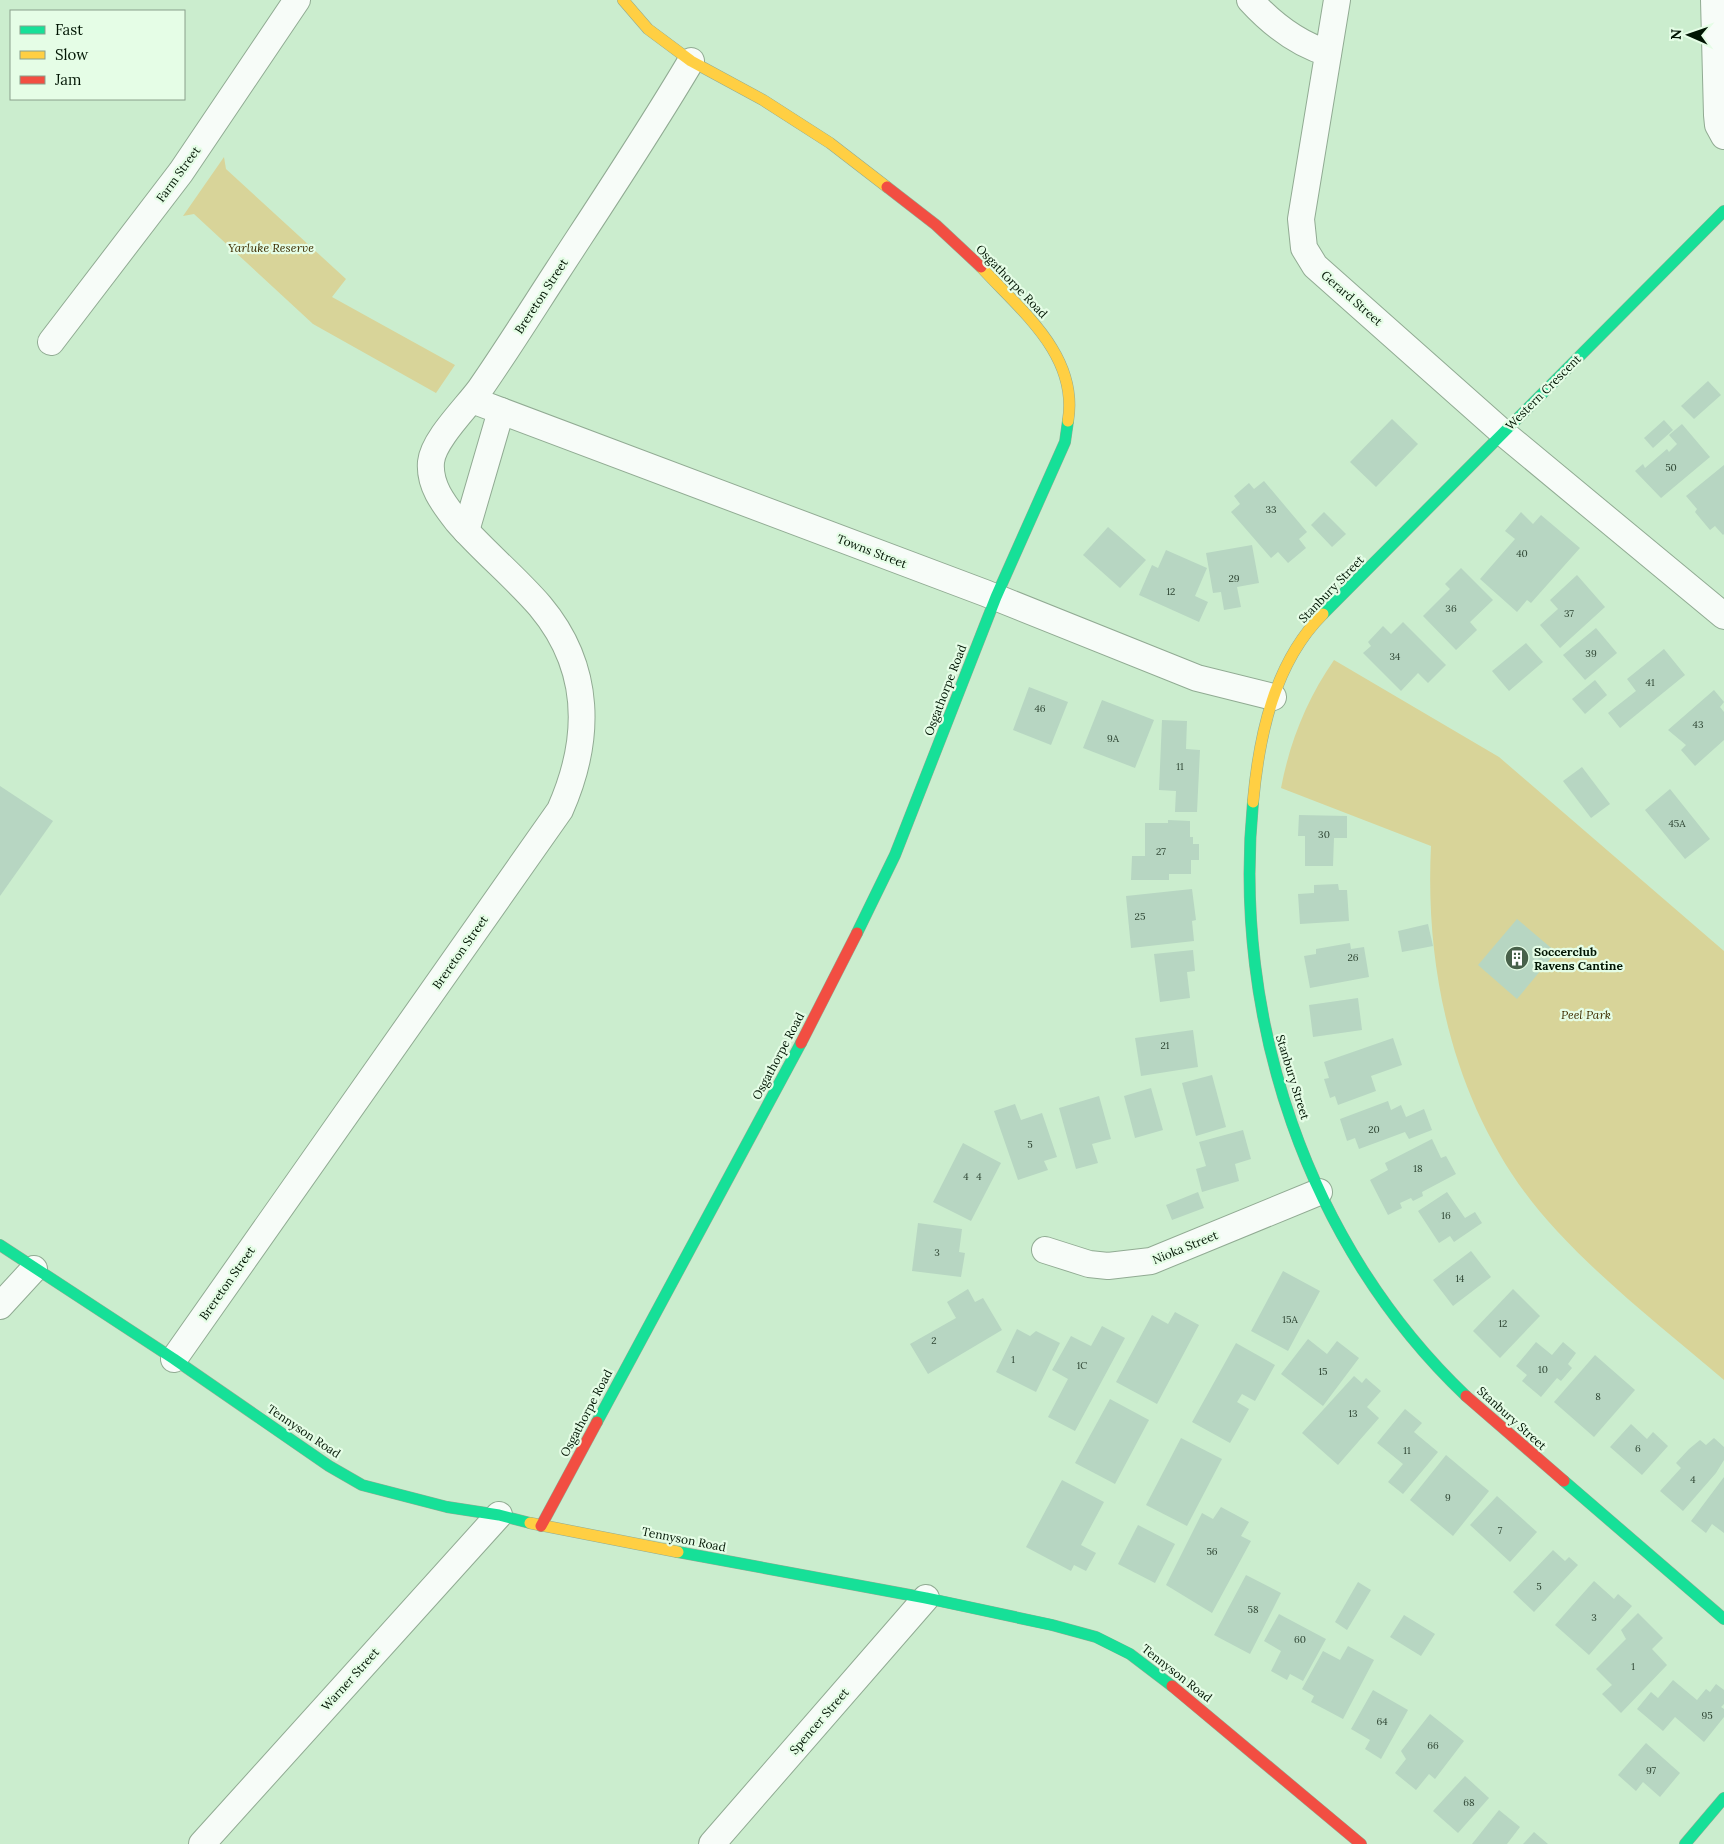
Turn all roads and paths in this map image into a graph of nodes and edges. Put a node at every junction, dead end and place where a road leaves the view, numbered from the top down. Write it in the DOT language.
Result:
graph roads {
  1 [pos="297,0"];
  2 [pos="623,0"];
  3 [pos="1250,0"];
  4 [pos="1337,0"];
  5 [pos="1714,0"];
  6 [pos="1328,53"];
  7 [pos="691,61"];
  8 [pos="1724,136"];
  9 [pos="1724,211"];
  10 [pos="51,342"];
  11 [pos="472,400"];
  12 [pos="501,411"];
  13 [pos="1502,432"];
  14 [pos="466,531"];
  15 [pos="996,597"];
  16 [pos="1724,616"];
  17 [pos="1273,698"];
  18 [pos="1319,1192"];
  19 [pos="0,1245"];
  20 [pos="1045,1250"];
  21 [pos="34,1269"];
  22 [pos="0,1306"];
  23 [pos="174,1359"];
  24 [pos="499,1515"];
  25 [pos="542,1526"];
  26 [pos="926,1598"];
  27 [pos="1724,1619"];
  28 [pos="1724,1798"];
  29 [pos="202,1844"];
  30 [pos="712,1844"];
  31 [pos="1361,1844"];
  32 [pos="1685,1844"];
  1 -- 10 [label="street, Farm Street"];
  2 -- 7 [label="street, Osgathorpe Road"];
  3 -- 6 [label="street"];
  4 -- 6 [label="street, Gerard Street"];
  5 -- 8 [label="street"];
  6 -- 13 [label="street, Gerard Street"];
  7 -- 11 [label="street, Brereton Street"];
  7 -- 15 [label="street, Osgathorpe Road"];
  9 -- 13 [label="street, Western Crescent"];
  11 -- 12 [label="street, Towns Street"];
  11 -- 14 [label="street, Brereton Street"];
  12 -- 14 [label="street"];
  12 -- 15 [label="street, Towns Street"];
  13 -- 16 [label="street, Western Crescent"];
  13 -- 17 [label="street, Stanbury Street"];
  14 -- 23 [label="street, Brereton Street"];
  15 -- 17 [label="street, Towns Street"];
  15 -- 25 [label="street, Osgathorpe Road"];
  17 -- 18 [label="street, Stanbury Street"];
  18 -- 20 [label="street, Nioka Street"];
  18 -- 27 [label="street, Stanbury Street"];
  19 -- 21 [label="street, Tennyson Road"];
  21 -- 22 [label="street"];
  21 -- 23 [label="street, Tennyson Road"];
  23 -- 24 [label="street, Tennyson Road"];
  24 -- 25 [label="street, Tennyson Road"];
  24 -- 29 [label="street, Warner Street"];
  25 -- 26 [label="street, Tennyson Road"];
  26 -- 30 [label="street, Spencer Street"];
  26 -- 31 [label="street, Tennyson Road"];
  28 -- 32 [label="street"];
}
